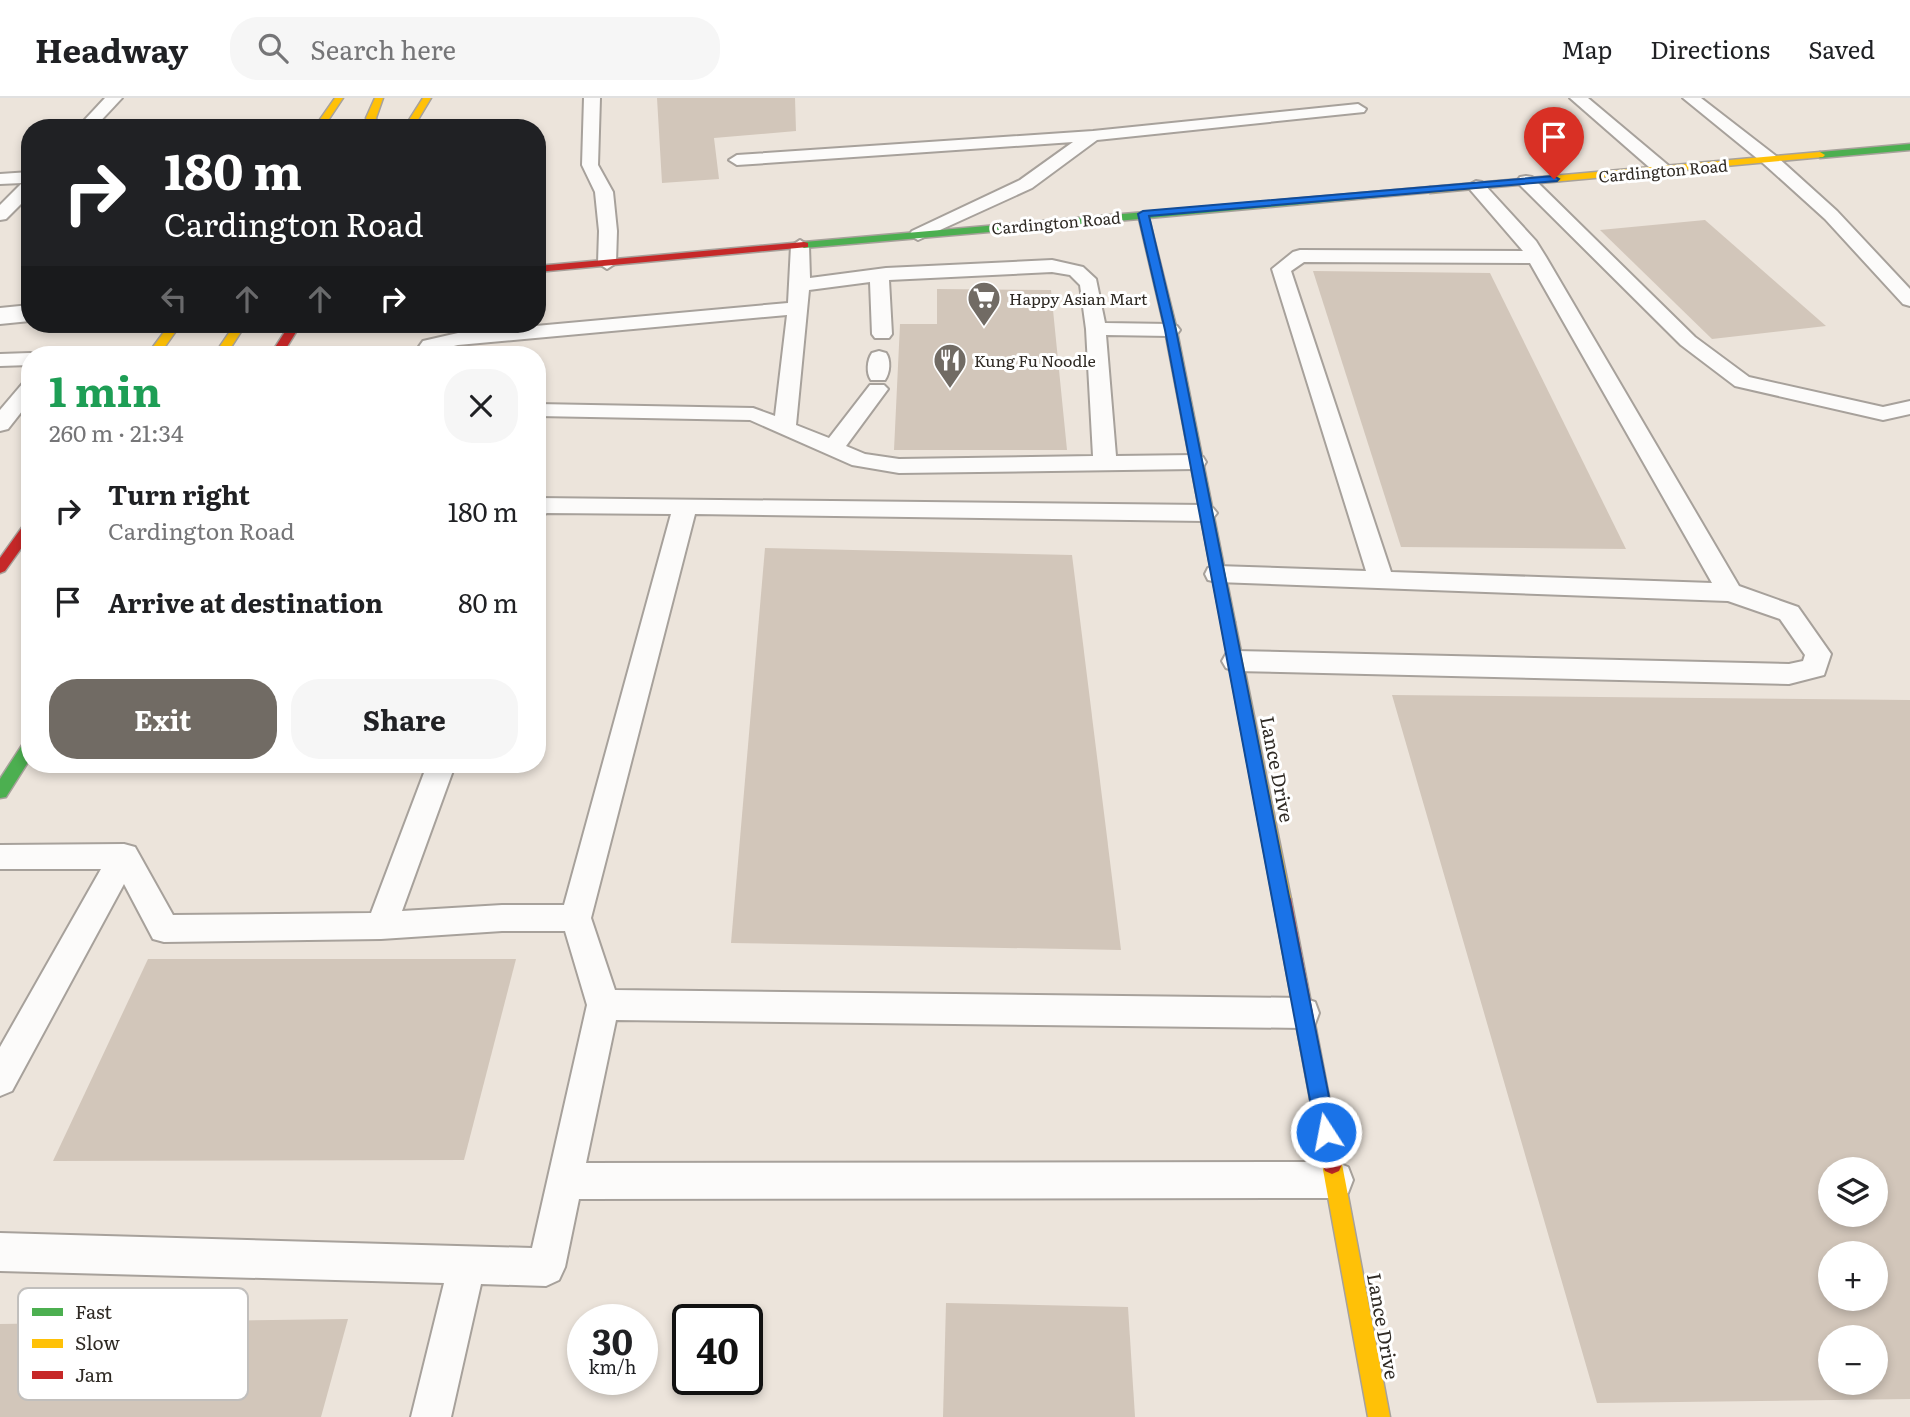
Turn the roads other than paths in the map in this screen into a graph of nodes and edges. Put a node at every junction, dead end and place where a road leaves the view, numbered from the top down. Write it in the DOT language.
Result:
graph roads {
  1 [pos="114,98"];
  2 [pos="339,98"];
  3 [pos="379,98"];
  4 [pos="427,98"];
  5 [pos="592,98"];
  6 [pos="1578,98"];
  7 [pos="1691,98"];
  8 [pos="1699,98"];
  9 [pos="1358,110"];
  10 [pos="94,119"];
  11 [pos="327,119"];
  12 [pos="371,119"];
  13 [pos="414,119"];
  14 [pos="1093,136"];
  15 [pos="1910,147"];
  16 [pos="737,160"];
  17 [pos="1770,160"];
  18 [pos="1663,170"];
  19 [pos="21,178"];
  20 [pos="0,179"];
  21 [pos="1527,181"];
  22 [pos="1476,186"];
  23 [pos="21,194"];
  24 [pos="1143,214"];
  25 [pos="0,215"];
  26 [pos="918,235"];
  27 [pos="800,246"];
  28 [pos="1536,257"];
  29 [pos="607,263"];
  30 [pos="546,268"];
  31 [pos="879,275"];
  32 [pos="800,285"];
  33 [pos="1910,300"];
  34 [pos="798,308"];
  35 [pos="21,314"];
  36 [pos="0,316"];
  37 [pos="1096,329"];
  38 [pos="1170,330"];
  39 [pos="546,331"];
  40 [pos="524,333"];
  41 [pos="883,334"];
  42 [pos="429,346"];
  43 [pos="21,359"];
  44 [pos="0,360"];
  45 [pos="878,374"];
  46 [pos="21,398"];
  47 [pos="1910,407"];
  48 [pos="546,410"];
  49 [pos="0,424"];
  50 [pos="785,428"];
  51 [pos="833,449"];
  52 [pos="1195,462"];
  53 [pos="1105,463"];
  54 [pos="546,505"];
  55 [pos="685,507"];
  56 [pos="1205,513"];
  57 [pos="21,540"];
  58 [pos="0,568"];
  59 [pos="1217,574"];
  60 [pos="1381,580"];
  61 [pos="1730,592"];
  62 [pos="1235,661"];
  63 [pos="21,760"];
  64 [pos="438,773"];
  65 [pos="0,792"];
  66 [pos="124,856"];
  67 [pos="0,857"];
  68 [pos="576,918"];
  69 [pos="381,926"];
  70 [pos="603,1005"];
  71 [pos="1303,1013"];
  72 [pos="0,1080"];
  73 [pos="1335,1180"];
  74 [pos="564,1181"];
  75 [pos="0,1252"];
  76 [pos="467,1265"];
  77 [pos="431,1417"];
  78 [pos="1379,1417"];
  1 -- 10 [label="lane"];
  2 -- 11 [label="street"];
  3 -- 12 [label="street"];
  4 -- 13 [label="street"];
  5 -- 29 [label="lane"];
  6 -- 18 [label="lane"];
  7 -- 8 [label="lane"];
  7 -- 17 [label="lane"];
  9 -- 14 [label="lane"];
  14 -- 16 [label="lane"];
  14 -- 26 [label="lane"];
  15 -- 17 [label="street, Cardington Road"];
  17 -- 18 [label="street, Cardington Road"];
  17 -- 33 [label="lane"];
  18 -- 21 [label="street, Cardington Road"];
  19 -- 20 [label="lane"];
  21 -- 22 [label="street, Cardington Road"];
  21 -- 47 [label="lane"];
  22 -- 24 [label="street, Cardington Road"];
  22 -- 28 [label="lane"];
  23 -- 25 [label="lane"];
  24 -- 26 [label="street, Cardington Road"];
  24 -- 38 [label="street, Lance Drive"];
  26 -- 27 [label="street, Cardington Road"];
  27 -- 29 [label="street, Cardington Road"];
  27 -- 32 [label="lane"];
  28 -- 60 [label="lane"];
  28 -- 61 [label="lane"];
  29 -- 30 [label="street, Cardington Road"];
  31 -- 32 [label="lane"];
  31 -- 37 [label="lane"];
  31 -- 41 [label="lane"];
  32 -- 34 [label="lane"];
  34 -- 39 [label="lane"];
  34 -- 50 [label="lane"];
  35 -- 36 [label="street"];
  37 -- 38 [label="lane"];
  37 -- 53 [label="lane"];
  38 -- 52 [label="street, Lance Drive"];
  40 -- 42 [label="lane"];
  43 -- 44 [label="lane"];
  45 -- 51 [label="lane"];
  46 -- 49 [label="lane"];
  48 -- 50 [label="lane"];
  50 -- 51 [label="lane"];
  51 -- 53 [label="lane"];
  52 -- 53 [label="lane"];
  52 -- 56 [label="street, Lance Drive"];
  54 -- 55 [label="lane"];
  55 -- 56 [label="lane"];
  55 -- 68 [label="lane"];
  56 -- 59 [label="street, Lance Drive"];
  57 -- 58 [label="street"];
  59 -- 60 [label="lane"];
  59 -- 62 [label="street, Lance Drive"];
  60 -- 61 [label="lane"];
  61 -- 62 [label="lane"];
  62 -- 71 [label="street, Lance Drive"];
  63 -- 65 [label="street"];
  64 -- 69 [label="lane"];
  66 -- 67 [label="lane"];
  66 -- 69 [label="lane"];
  66 -- 72 [label="lane"];
  68 -- 69 [label="lane"];
  68 -- 70 [label="lane"];
  70 -- 71 [label="lane"];
  70 -- 74 [label="lane"];
  71 -- 73 [label="street, Lance Drive"];
  73 -- 74 [label="lane"];
  73 -- 78 [label="street, Lance Drive"];
  74 -- 76 [label="lane"];
  75 -- 76 [label="lane"];
  76 -- 77 [label="lane"];
}
